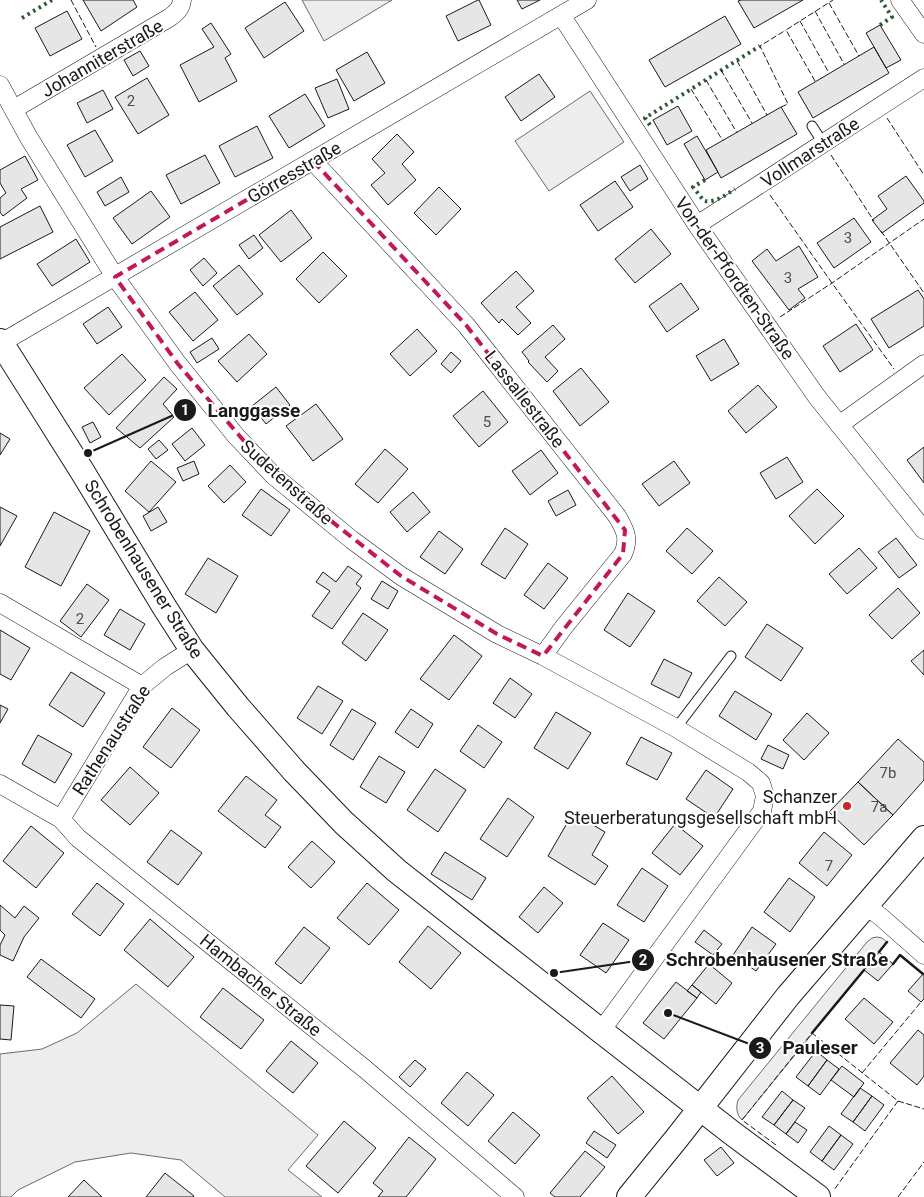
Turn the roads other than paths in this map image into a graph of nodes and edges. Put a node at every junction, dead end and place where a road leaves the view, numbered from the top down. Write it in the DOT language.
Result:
graph roads {
  1 [pos="182,0"];
  2 [pos="587,0"];
  3 [pos="900,0"];
  4 [pos="561,15"];
  5 [pos="924,34"];
  6 [pos="924,78"];
  7 [pos="0,85"];
  8 [pos="14,109"];
  9 [pos="812,126"];
  10 [pos="823,143"];
  11 [pos="313,161"];
  12 [pos="697,225"];
  13 [pos="115,277"];
  14 [pos="1,342"];
  15 [pos="924,364"];
  16 [pos="839,425"];
  17 [pos="924,530"];
  18 [pos="0,603"];
  19 [pos="192,650"];
  20 [pos="543,656"];
  21 [pos="731,656"];
  22 [pos="142,686"];
  23 [pos="676,728"];
  24 [pos="0,784"];
  25 [pos="61,819"];
  26 [pos="924,838"];
  27 [pos="865,905"];
  28 [pos="924,955"];
  29 [pos="601,1031"];
  30 [pos="700,1108"];
  31 [pos="515,1197"];
  32 [pos="629,1197"];
  33 [pos="818,1197"];
  1 -- 8 [label="street, Johanniterstraße"];
  2 -- 4 [label="street, Görresstraße"];
  3 -- 5 [label="street"];
  4 -- 11 [label="street, Görresstraße"];
  4 -- 12 [label="street, Von-der-Pfordten-Straße"];
  6 -- 10 [label="street, Vollmarstraße"];
  7 -- 8 [label="street, Sudetenstraße"];
  8 -- 13 [label="street, Sudetenstraße"];
  9 -- 10 [label="lane"];
  10 -- 12 [label="street, Vollmarstraße"];
  11 -- 13 [label="street, Görresstraße"];
  11 -- 20 [label="street, Lassallestraße"];
  12 -- 16 [label="street, Von-der-Pfordten-Straße"];
  13 -- 14 [label="street, Görresstraße"];
  13 -- 20 [label="street, Sudetenstraße"];
  14 -- 19 [label="street, Schrobenhausener Straße"];
  15 -- 16 [label="street"];
  16 -- 17 [label="street, Von-der-Pfordten-Straße"];
  18 -- 22 [label="street"];
  19 -- 22 [label="street, Rathenaustraße"];
  19 -- 29 [label="street, Schrobenhausener Straße"];
  20 -- 23 [label="street, Sudetenstraße"];
  21 -- 23 [label="lane"];
  22 -- 25 [label="street, Rathenaustraße"];
  23 -- 29 [label="street, Sudetenstraße"];
  24 -- 25 [label="street, Hambacher Straße"];
  25 -- 31 [label="street, Hambacher Straße"];
  26 -- 27 [label="street"];
  27 -- 28 [label="street"];
  27 -- 30 [label="street"];
  29 -- 30 [label="street, Schrobenhausener Straße"];
  30 -- 32 [label="street"];
  30 -- 33 [label="street, Schrobenhausener Straße"];
}
